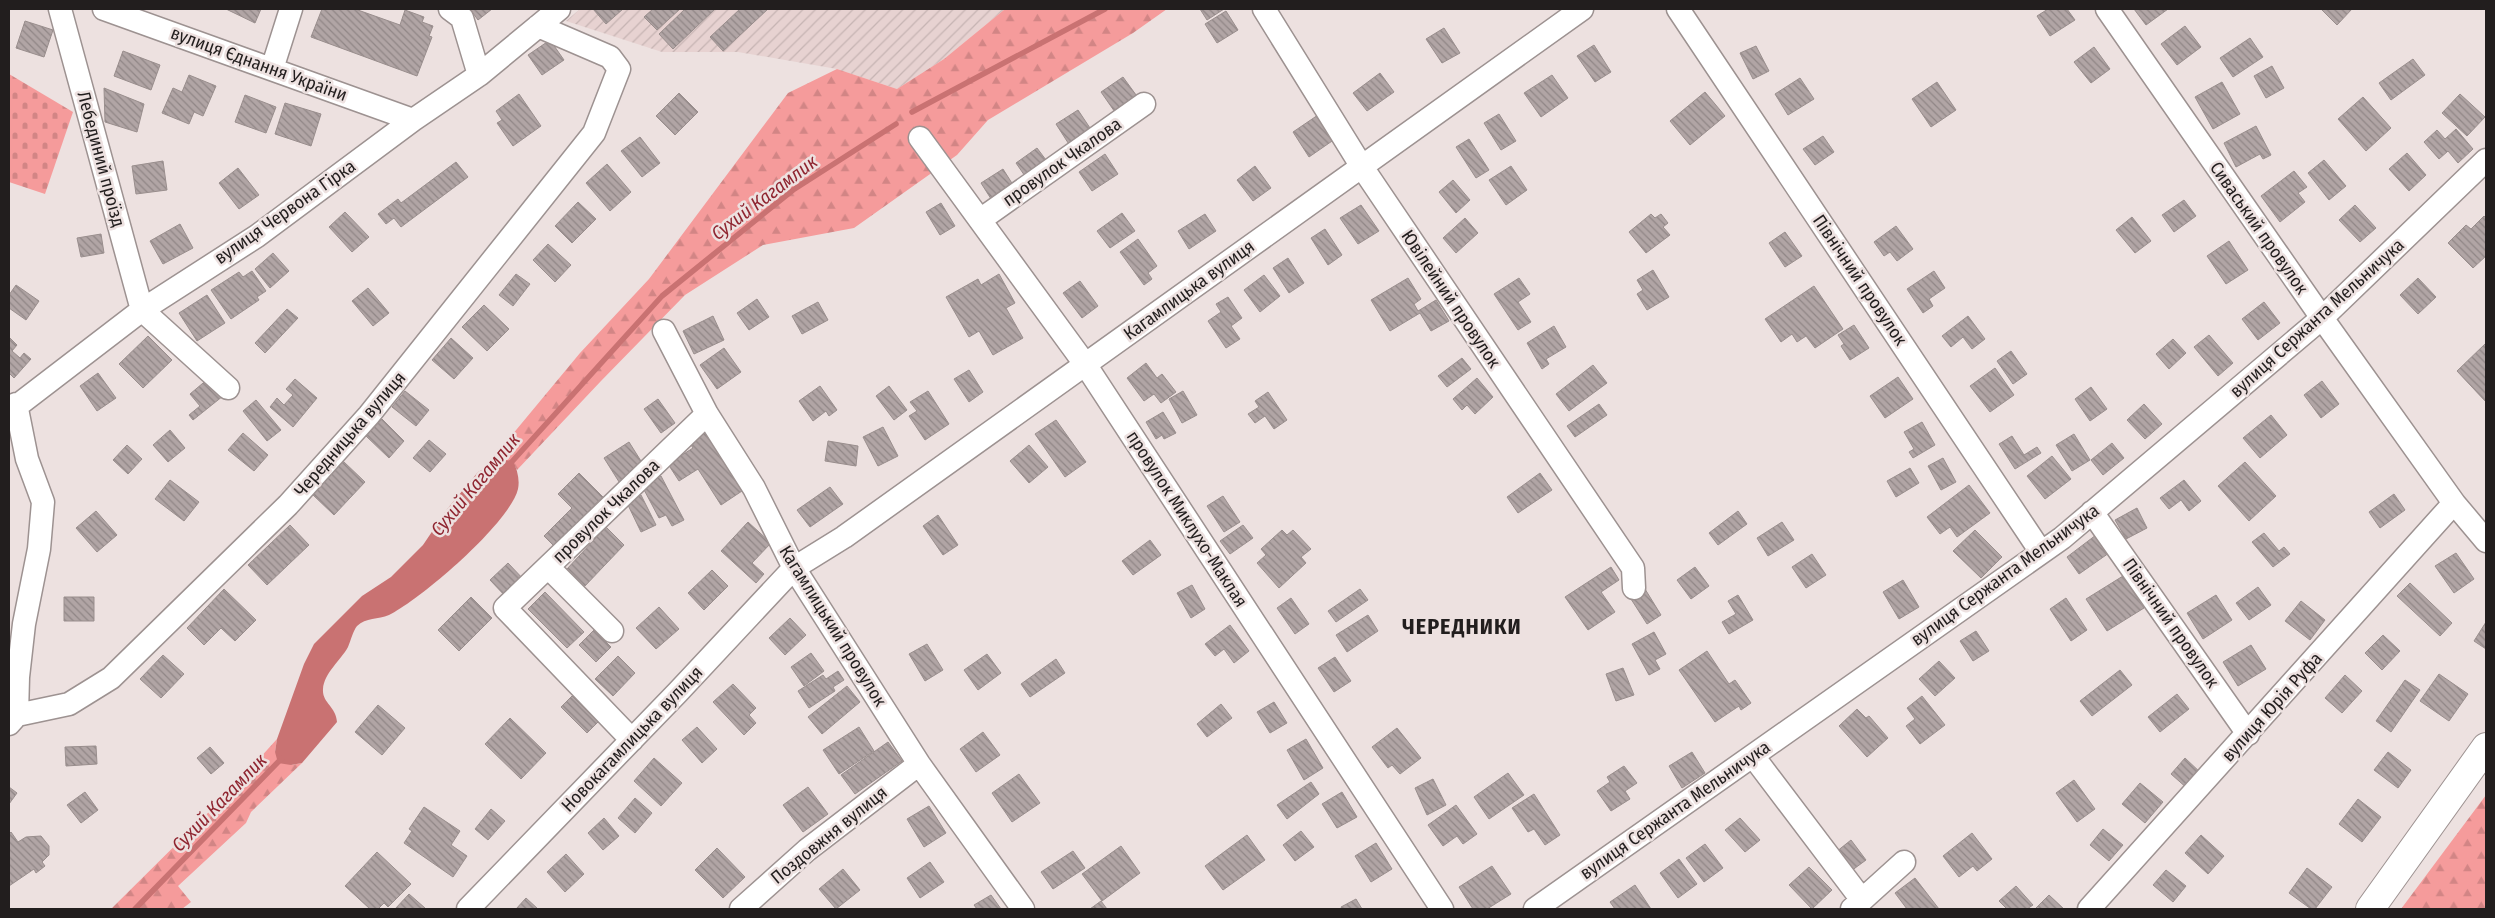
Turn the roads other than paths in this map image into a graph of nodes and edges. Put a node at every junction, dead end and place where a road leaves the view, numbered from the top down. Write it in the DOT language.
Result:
graph roads {
  1 [pos="60,9"];
  2 [pos="104,9"];
  3 [pos="291,9"];
  4 [pos="450,9"];
  5 [pos="558,9"];
  6 [pos="1264,9"];
  7 [pos="1582,9"];
  8 [pos="1678,9"];
  9 [pos="2107,9"];
  10 [pos="538,26"];
  11 [pos="272,69"];
  12 [pos="480,75"];
  13 [pos="1144,104"];
  14 [pos="413,120"];
  15 [pos="920,138"];
  16 [pos="2486,160"];
  17 [pos="1362,166"];
  18 [pos="980,220"];
  19 [pos="142,310"];
  20 [pos="2322,318"];
  21 [pos="664,331"];
  22 [pos="1085,364"];
  23 [pos="228,388"];
  24 [pos="12,408"];
  25 [pos="707,414"];
  26 [pos="2454,503"];
  27 [pos="2092,512"];
  28 [pos="2486,541"];
  29 [pos="2041,552"];
  30 [pos="548,567"];
  31 [pos="794,568"];
  32 [pos="1634,588"];
  33 [pos="612,631"];
  34 [pos="13,720"];
  35 [pos="2248,734"];
  36 [pos="632,740"];
  37 [pos="2486,747"];
  38 [pos="1753,756"];
  39 [pos="919,764"];
  40 [pos="1904,862"];
  41 [pos="1857,905"];
  42 [pos="468,909"];
  43 [pos="741,909"];
  44 [pos="1022,909"];
  45 [pos="1442,909"];
  46 [pos="1536,909"];
  47 [pos="2089,909"];
  48 [pos="2370,909"];
  1 -- 19 [label="street, Лебединий проїзд"];
  2 -- 11 [label="street, вулиця Єднання України"];
  3 -- 11 [label="street"];
  4 -- 12 [label="street"];
  5 -- 10 [label="street, вулиця Червона Гірка"];
  6 -- 17 [label="street, Ювілейний провулок"];
  7 -- 17 [label="street, Кагамлицька вулиця"];
  8 -- 29 [label="street, Північний провулок"];
  9 -- 20 [label="street, Сиваський провулок"];
  10 -- 12 [label="street, вулиця Червона Гірка"];
  10 -- 34 [label="street, Чередницька вулиця"];
  11 -- 14 [label="street, вулиця Єднання України"];
  12 -- 14 [label="street, вулиця Червона Гірка"];
  13 -- 18 [label="street, провулок Чкалова"];
  14 -- 19 [label="street, вулиця Червона Гірка"];
  15 -- 18 [label="street, провулок Миклухо-Маклая"];
  16 -- 20 [label="street, вулиця Сержанта Мельничука"];
  17 -- 22 [label="street, Кагамлицька вулиця"];
  17 -- 32 [label="street, Ювілейний провулок"];
  18 -- 22 [label="street, провулок Миклухо-Маклая"];
  19 -- 23 [label="street"];
  19 -- 24 [label="street, вулиця Червона Гірка"];
  20 -- 26 [label="street, Сиваський провулок"];
  20 -- 27 [label="street, вулиця Сержанта Мельничука"];
  21 -- 25 [label="street, Кагамлицький провулок"];
  22 -- 31 [label="street, Кагамлицька вулиця"];
  22 -- 45 [label="street, провулок Миклухо-Маклая"];
  24 -- 34 [label="street"];
  25 -- 30 [label="street, провулок Чкалова"];
  25 -- 31 [label="street, Кагамлицький провулок"];
  26 -- 28 [label="street, Сиваський провулок"];
  26 -- 35 [label="street, вулиця Юрія Руфа"];
  27 -- 29 [label="street, вулиця Сержанта Мельничука"];
  27 -- 35 [label="street, Північний провулок"];
  29 -- 38 [label="street, вулиця Сержанта Мельничука"];
  30 -- 33 [label="street"];
  30 -- 36 [label="street, провулок Чкалова"];
  31 -- 36 [label="street, Новокагамлицька вулиця"];
  31 -- 39 [label="street, Кагамлицький провулок"];
  35 -- 47 [label="street, вулиця Юрія Руфа"];
  36 -- 42 [label="street, Новокагамлицька вулиця"];
  37 -- 48 [label="main road"];
  38 -- 41 [label="street"];
  38 -- 46 [label="street, вулиця Сержанта Мельничука"];
  39 -- 43 [label="street, Поздовжня вулиця"];
  39 -- 44 [label="street, Кагамлицький провулок"];
  40 -- 41 [label="street"];
}
